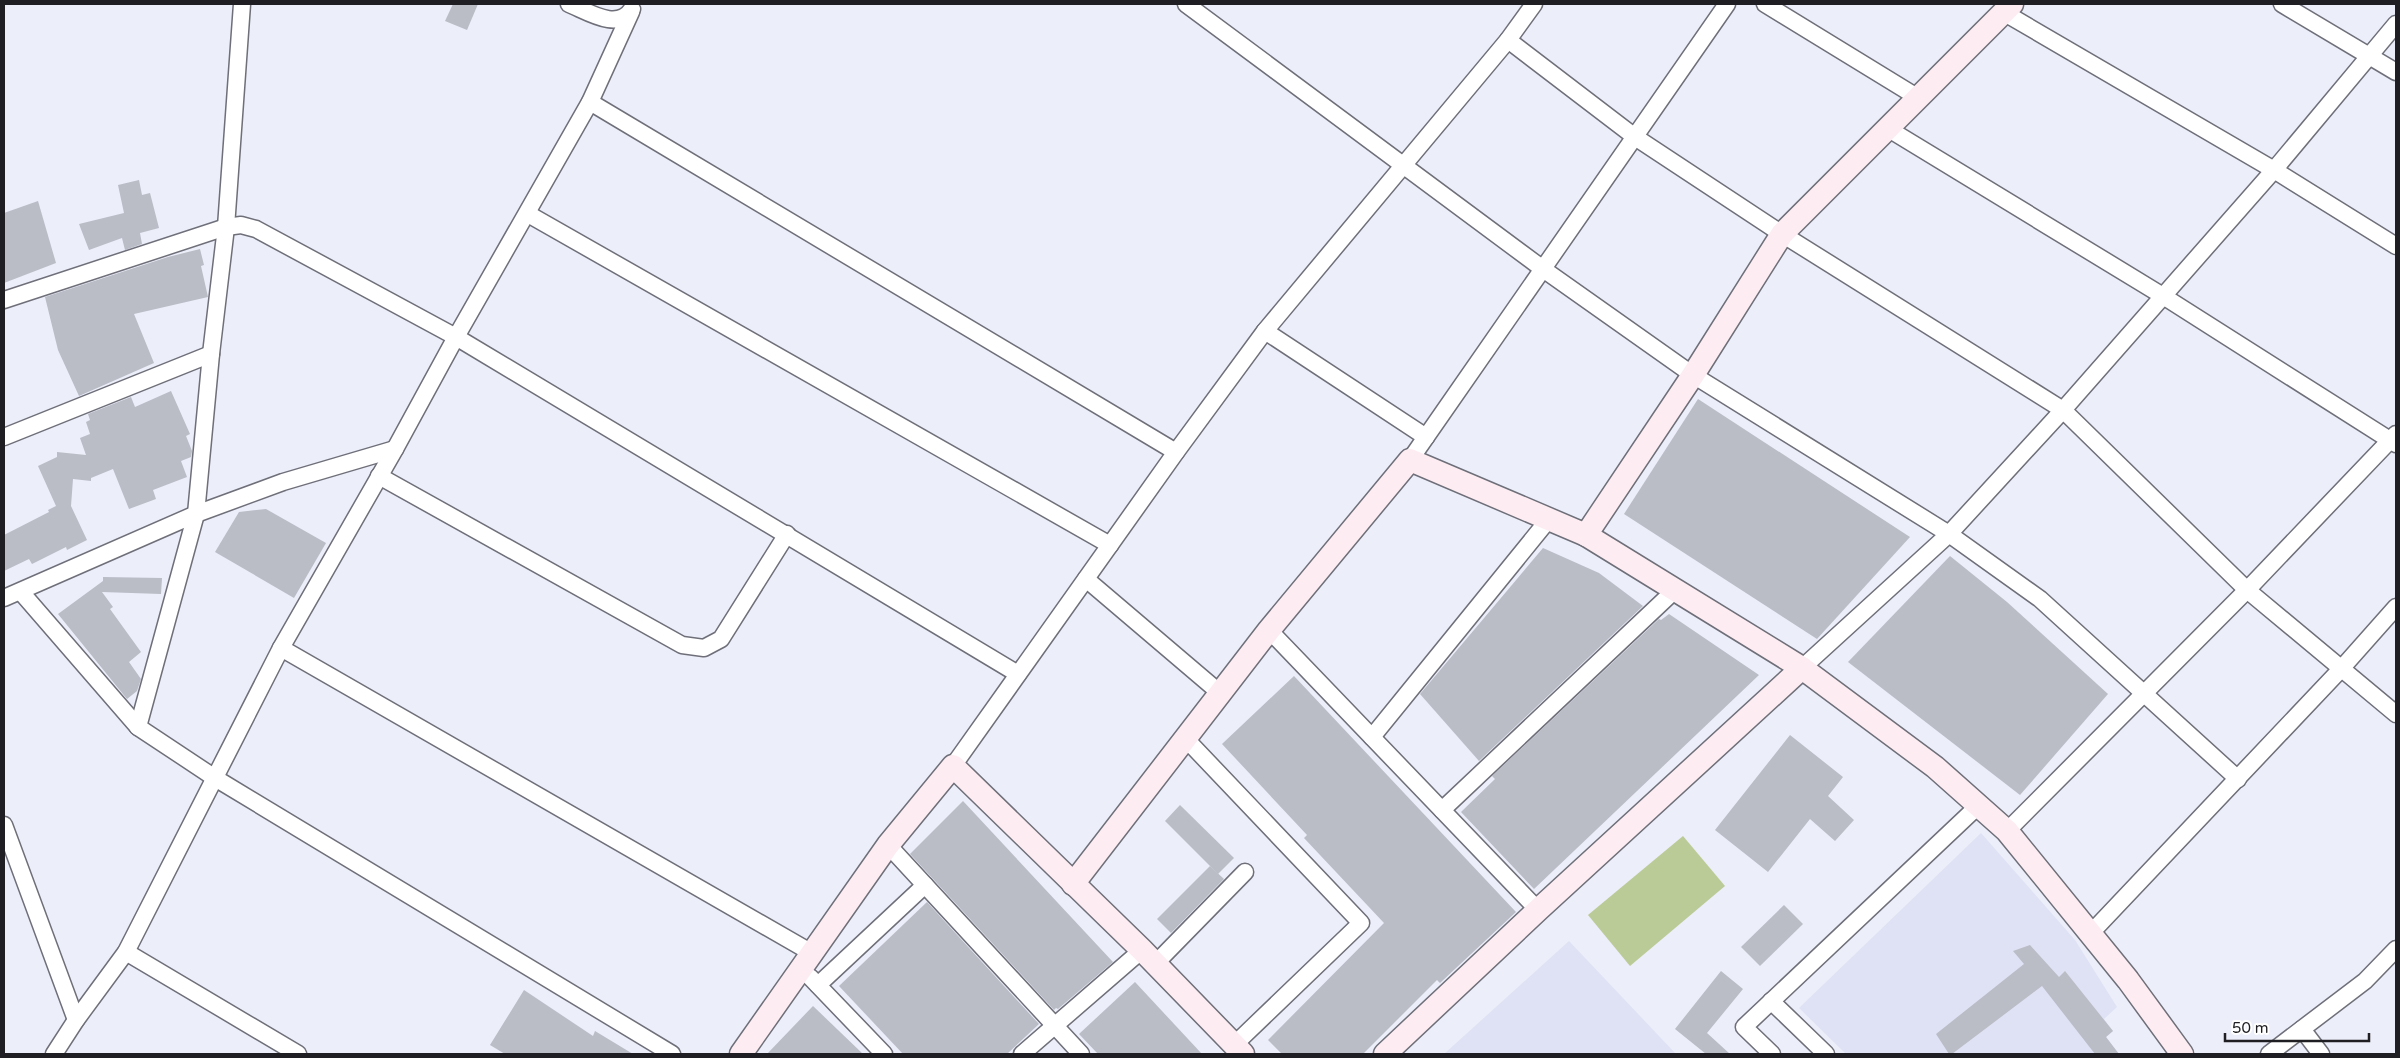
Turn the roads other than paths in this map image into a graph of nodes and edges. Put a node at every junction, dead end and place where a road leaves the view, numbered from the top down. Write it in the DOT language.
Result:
graph roads {
  1 [pos="242,4"];
  2 [pos="569,4"];
  3 [pos="1186,4"];
  4 [pos="1728,4"];
  5 [pos="1765,4"];
  6 [pos="2282,4"];
  7 [pos="1529,5"];
  8 [pos="633,8"];
  9 [pos="2007,8"];
  10 [pos="2396,24"];
  11 [pos="1508,40"];
  12 [pos="2370,56"];
  13 [pos="2396,72"];
  14 [pos="1917,97"];
  15 [pos="590,102"];
  16 [pos="1887,128"];
  17 [pos="1635,137"];
  18 [pos="1402,165"];
  19 [pos="2274,170"];
  20 [pos="528,214"];
  21 [pos="226,227"];
  22 [pos="1782,234"];
  23 [pos="2396,246"];
  24 [pos="1543,269"];
  25 [pos="2162,296"];
  26 [pos="4,300"];
  27 [pos="1265,331"];
  28 [pos="456,337"];
  29 [pos="211,354"];
  30 [pos="1693,375"];
  31 [pos="2063,410"];
  32 [pos="4,437"];
  33 [pos="1426,437"];
  34 [pos="2394,440"];
  35 [pos="395,449"];
  36 [pos="1176,452"];
  37 [pos="1410,460"];
  38 [pos="380,476"];
  39 [pos="196,514"];
  40 [pos="1549,520"];
  41 [pos="787,534"];
  42 [pos="1948,534"];
  43 [pos="1586,535"];
  44 [pos="1110,545"];
  45 [pos="1086,579"];
  46 [pos="1675,590"];
  47 [pos="2247,590"];
  48 [pos="21,592"];
  49 [pos="4,598"];
  50 [pos="2396,607"];
  51 [pos="1269,630"];
  52 [pos="281,648"];
  53 [pos="1802,668"];
  54 [pos="2341,669"];
  55 [pos="1018,674"];
  56 [pos="2144,692"];
  57 [pos="1220,693"];
  58 [pos="2396,714"];
  59 [pos="138,727"];
  60 [pos="1372,737"];
  61 [pos="1186,738"];
  62 [pos="953,766"];
  63 [pos="215,778"];
  64 [pos="2238,779"];
  65 [pos="1978,806"];
  66 [pos="1442,810"];
  67 [pos="4,825"];
  68 [pos="2007,830"];
  69 [pos="888,846"];
  70 [pos="1245,872"];
  71 [pos="1073,884"];
  72 [pos="925,885"];
  73 [pos="1538,910"];
  74 [pos="2090,934"];
  75 [pos="2396,949"];
  76 [pos="126,952"];
  77 [pos="1148,957"];
  78 [pos="807,960"];
  79 [pos="818,985"];
  80 [pos="1771,1001"];
  81 [pos="76,1020"];
  82 [pos="1053,1025"];
  83 [pos="2302,1029"];
  84 [pos="1238,1050"];
  85 [pos="54,1054"];
  86 [pos="298,1054"];
  87 [pos="672,1054"];
  88 [pos="741,1054"];
  89 [pos="884,1054"];
  90 [pos="1022,1054"];
  91 [pos="1081,1054"];
  92 [pos="1386,1054"];
  93 [pos="1772,1054"];
  94 [pos="1826,1054"];
  95 [pos="2182,1054"];
  96 [pos="2269,1054"];
  97 [pos="2321,1054"];
  1 -- 21 [label="street"];
  2 -- 8 [label="street"];
  3 -- 18 [label="street"];
  4 -- 17 [label="street"];
  5 -- 14 [label="street"];
  6 -- 12 [label="street"];
  7 -- 11 [label="street"];
  8 -- 15 [label="street"];
  9 -- 14 [label="street"];
  9 -- 19 [label="street"];
  10 -- 12 [label="street"];
  11 -- 17 [label="street"];
  11 -- 18 [label="street"];
  12 -- 13 [label="street"];
  12 -- 19 [label="street"];
  14 -- 16 [label="street"];
  15 -- 20 [label="street"];
  15 -- 36 [label="street"];
  16 -- 22 [label="street"];
  16 -- 25 [label="street"];
  17 -- 22 [label="street"];
  17 -- 24 [label="street"];
  18 -- 24 [label="street"];
  18 -- 27 [label="street"];
  19 -- 23 [label="street"];
  19 -- 25 [label="street"];
  20 -- 28 [label="street"];
  20 -- 44 [label="street"];
  21 -- 26 [label="street"];
  21 -- 28 [label="street"];
  21 -- 29 [label="street"];
  22 -- 30 [label="street"];
  22 -- 31 [label="street"];
  24 -- 30 [label="street"];
  24 -- 33 [label="street"];
  25 -- 31 [label="street"];
  25 -- 34 [label="street"];
  27 -- 33 [label="street"];
  27 -- 36 [label="street"];
  28 -- 35 [label="street"];
  28 -- 41 [label="street"];
  29 -- 32 [label="street"];
  29 -- 39 [label="street"];
  30 -- 42 [label="street"];
  30 -- 43 [label="street"];
  31 -- 42 [label="street"];
  31 -- 47 [label="street"];
  33 -- 37 [label="street"];
  34 -- 47 [label="street"];
  35 -- 38 [label="street"];
  35 -- 39 [label="street"];
  36 -- 44 [label="street"];
  37 -- 40 [label="street"];
  37 -- 51 [label="street"];
  38 -- 41 [label="street"];
  38 -- 52 [label="street"];
  39 -- 48 [label="street"];
  39 -- 59 [label="street"];
  40 -- 43 [label="street"];
  40 -- 60 [label="street"];
  41 -- 55 [label="street"];
  42 -- 53 [label="street"];
  42 -- 56 [label="street"];
  43 -- 46 [label="street"];
  44 -- 45 [label="street"];
  45 -- 55 [label="street"];
  45 -- 57 [label="street"];
  46 -- 53 [label="street"];
  46 -- 66 [label="street"];
  47 -- 54 [label="street"];
  47 -- 56 [label="street"];
  48 -- 49 [label="street"];
  48 -- 59 [label="street"];
  50 -- 54 [label="street"];
  51 -- 57 [label="street"];
  51 -- 60 [label="street"];
  52 -- 63 [label="street"];
  52 -- 78 [label="street"];
  53 -- 65 [label="street"];
  53 -- 73 [label="street"];
  54 -- 58 [label="street"];
  54 -- 64 [label="street"];
  55 -- 62 [label="street"];
  56 -- 64 [label="street"];
  56 -- 68 [label="street"];
  57 -- 61 [label="street"];
  59 -- 63 [label="street"];
  60 -- 66 [label="street"];
  61 -- 71 [label="street"];
  61 -- 84 [label="street"];
  62 -- 69 [label="street"];
  62 -- 71 [label="street"];
  63 -- 76 [label="street"];
  63 -- 87 [label="street"];
  64 -- 74 [label="street"];
  65 -- 68 [label="street"];
  65 -- 80 [label="street"];
  66 -- 73 [label="street"];
  67 -- 81 [label="street"];
  68 -- 74 [label="street"];
  69 -- 72 [label="street"];
  69 -- 78 [label="street"];
  70 -- 77 [label="street"];
  71 -- 77 [label="street"];
  72 -- 79 [label="street"];
  72 -- 82 [label="street"];
  73 -- 92 [label="street"];
  74 -- 95 [label="street"];
  75 -- 83 [label="street"];
  76 -- 81 [label="street"];
  76 -- 86 [label="street"];
  77 -- 82 [label="street"];
  77 -- 84 [label="street"];
  78 -- 79 [label="street"];
  78 -- 88 [label="street"];
  79 -- 89 [label="street"];
  80 -- 93 [label="street"];
  80 -- 94 [label="street"];
  81 -- 85 [label="street"];
  82 -- 90 [label="street"];
  82 -- 91 [label="street"];
  83 -- 96 [label="street"];
  83 -- 97 [label="street"];
}
